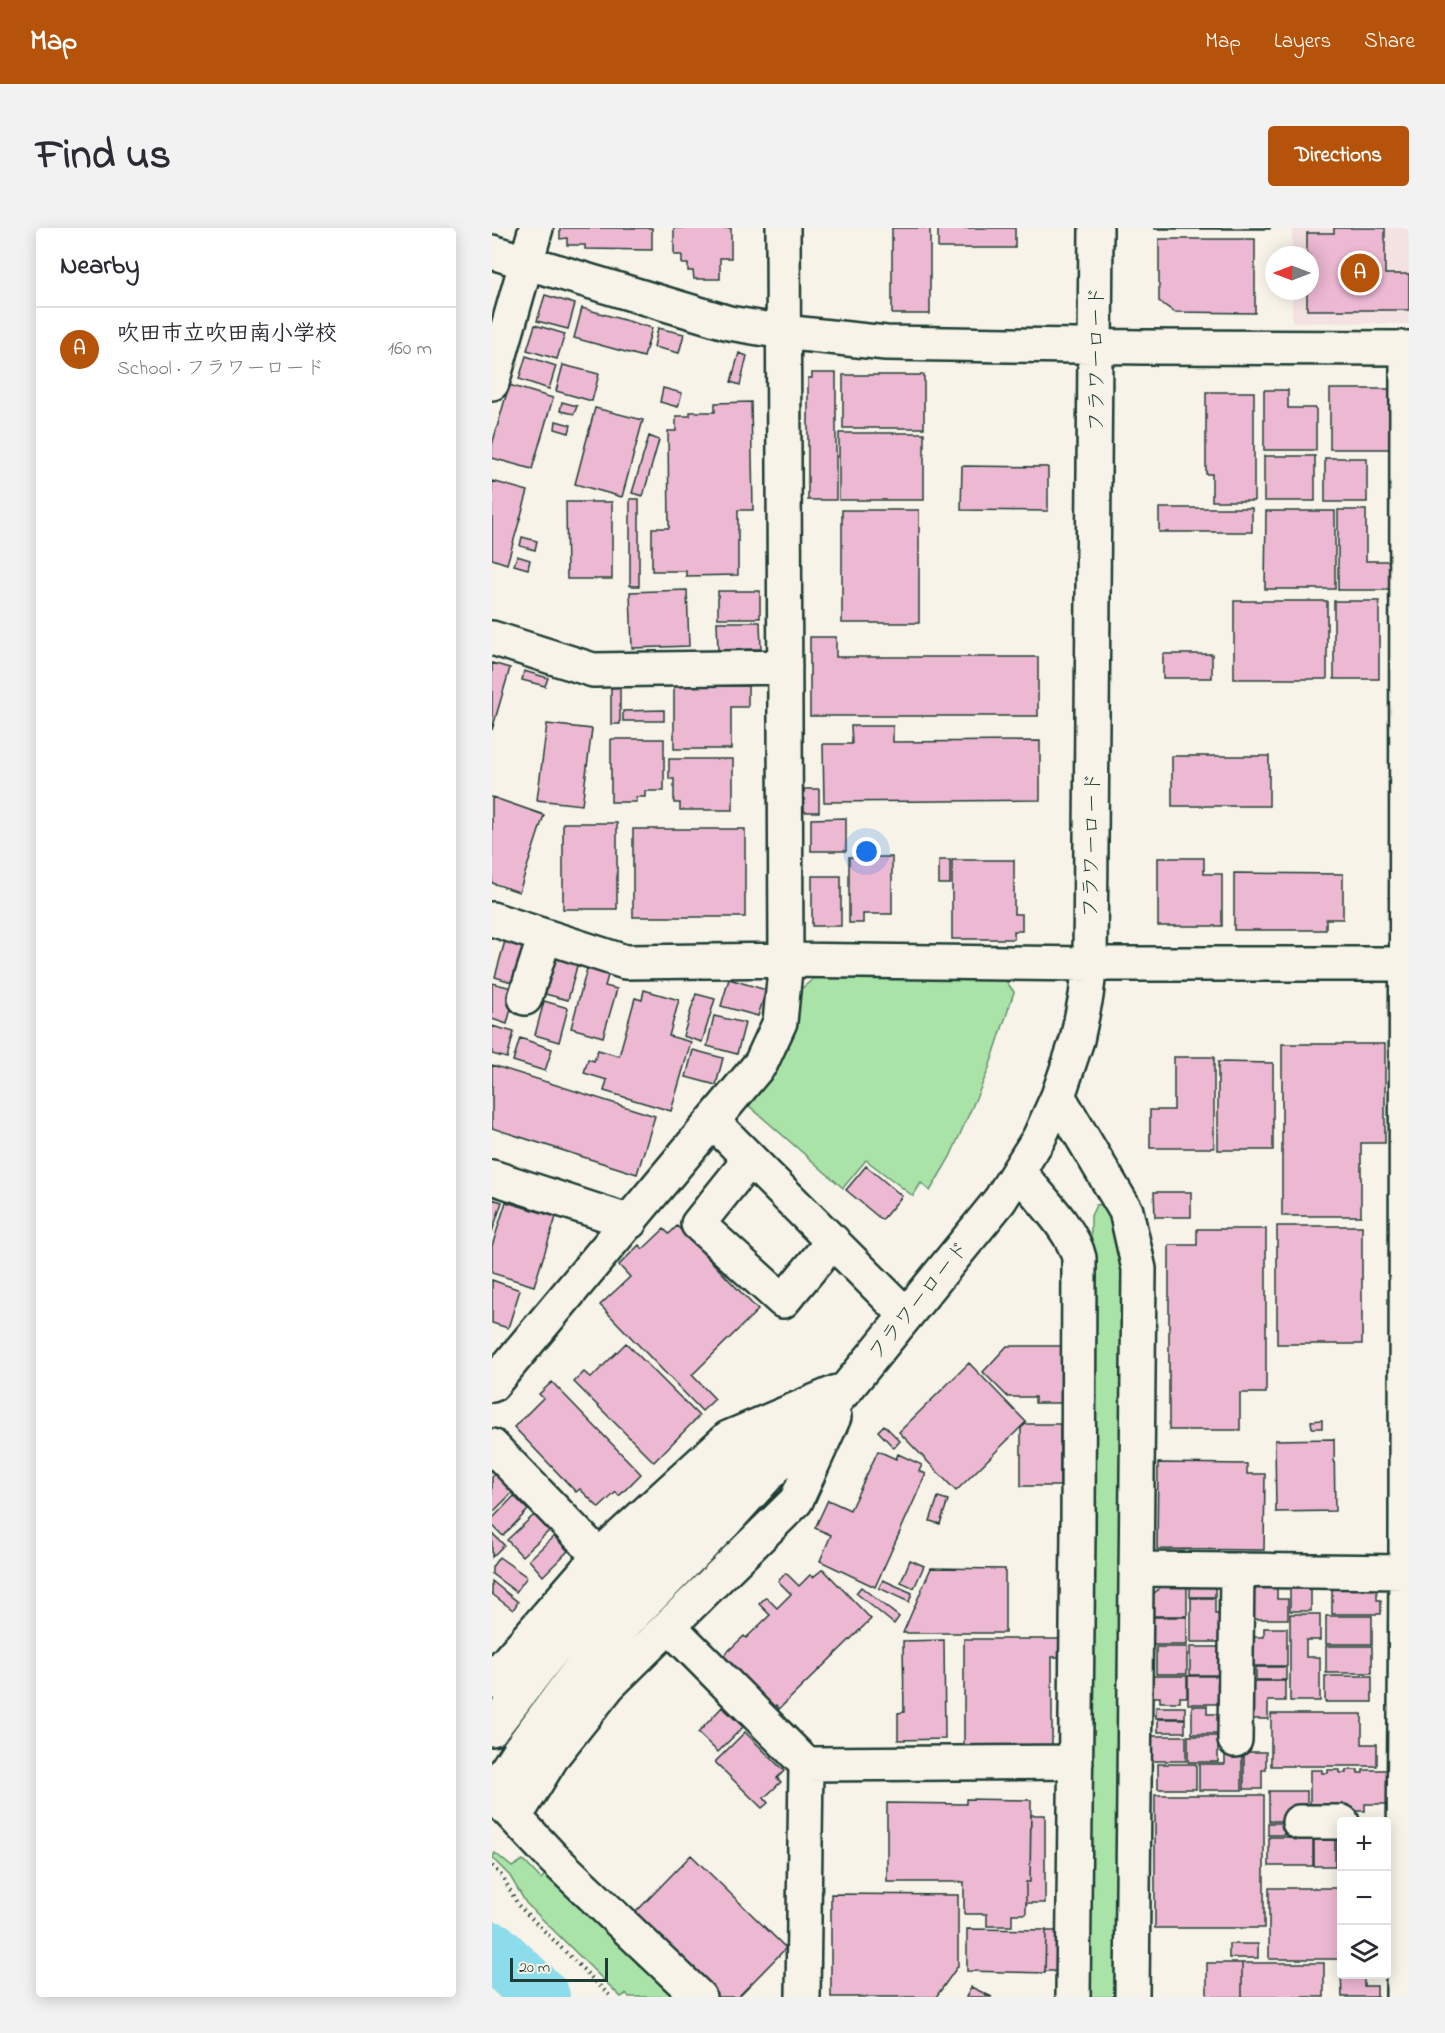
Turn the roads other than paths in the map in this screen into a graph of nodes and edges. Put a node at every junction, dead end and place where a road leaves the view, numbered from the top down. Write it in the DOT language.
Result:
graph roads {
  1 [pos="536,228"];
  2 [pos="783,228"];
  3 [pos="1096,228"];
  4 [pos="492,252"];
  5 [pos="526,264"];
  6 [pos="783,332"];
  7 [pos="1096,346"];
  8 [pos="1408,348"];
  9 [pos="492,383"];
  10 [pos="492,638"];
  11 [pos="785,667"];
  12 [pos="492,919"];
  13 [pos="544,936"];
  14 [pos="786,960"];
  15 [pos="1090,964"];
  16 [pos="1408,964"];
  17 [pos="525,998"];
  18 [pos="1058,1096"];
  19 [pos="713,1122"];
  20 [pos="1407,1153"];
  21 [pos="750,1159"];
  22 [pos="1019,1172"];
  23 [pos="492,1177"];
  24 [pos="630,1221"];
  25 [pos="833,1241"];
  26 [pos="1407,1271"];
  27 [pos="906,1315"];
  28 [pos="492,1385"];
  29 [pos="847,1388"];
  30 [pos="492,1446"];
  31 [pos="599,1556"];
  32 [pos="1137,1569"];
  33 [pos="1237,1570"];
  34 [pos="1407,1572"];
  35 [pos="669,1626"];
  36 [pos="492,1682"];
  37 [pos="492,1729"];
  38 [pos="1235,1740"];
  39 [pos="1076,1762"];
  40 [pos="806,1764"];
  41 [pos="504,1806"];
  42 [pos="1299,1822"];
  43 [pos="1337,1822"];
  44 [pos="1395,1822"];
  45 [pos="699,1997"];
  46 [pos="803,1997"];
  47 [pos="1073,1997"];
  48 [pos="1132,1997"];
  49 [pos="1403,1997"];
  1 -- 5 [label="street"];
  2 -- 6 [label="street"];
  3 -- 7 [label="street, フラワーロード"];
  4 -- 5 [label="street"];
  5 -- 6 [label="street"];
  5 -- 9 [label="street"];
  6 -- 7 [label="street"];
  6 -- 11 [label="street"];
  7 -- 8 [label="street"];
  7 -- 15 [label="street, フラワーロード"];
  8 -- 16 [label="street"];
  10 -- 11 [label="street"];
  11 -- 14 [label="street"];
  12 -- 13 [label="street"];
  13 -- 14 [label="street"];
  13 -- 17 [label="street"];
  14 -- 15 [label="street"];
  14 -- 19 [label="street"];
  15 -- 16 [label="street"];
  15 -- 18 [label="street, フラワーロード"];
  16 -- 20 [label="street"];
  18 -- 22 [label="street, フラワーロード"];
  18 -- 32 [label="street"];
  19 -- 21 [label="street"];
  19 -- 24 [label="street"];
  20 -- 26 [label="street"];
  21 -- 25 [label="street"];
  21 -- 25 [label="street"];
  22 -- 27 [label="street, フラワーロード"];
  22 -- 39 [label="street"];
  23 -- 24 [label="street"];
  24 -- 28 [label="street"];
  25 -- 27 [label="street"];
  26 -- 34 [label="street"];
  27 -- 29 [label="street, フラワーロード"];
  29 -- 31 [label="street"];
  29 -- 35 [label="street"];
  29 -- 37 [label="street, フラワーロード"];
  29 -- 41 [label="street, フラワーロード"];
  30 -- 31 [label="street"];
  31 -- 36 [label="street"];
  32 -- 33 [label="street"];
  32 -- 48 [label="street"];
  33 -- 34 [label="street"];
  33 -- 38 [label="street"];
  34 -- 44 [label="street"];
  35 -- 40 [label="street"];
  35 -- 41 [label="street"];
  39 -- 40 [label="street"];
  39 -- 47 [label="street"];
  40 -- 46 [label="street"];
  41 -- 45 [label="street"];
  42 -- 43 [label="street"];
  44 -- 49 [label="street"];
}
